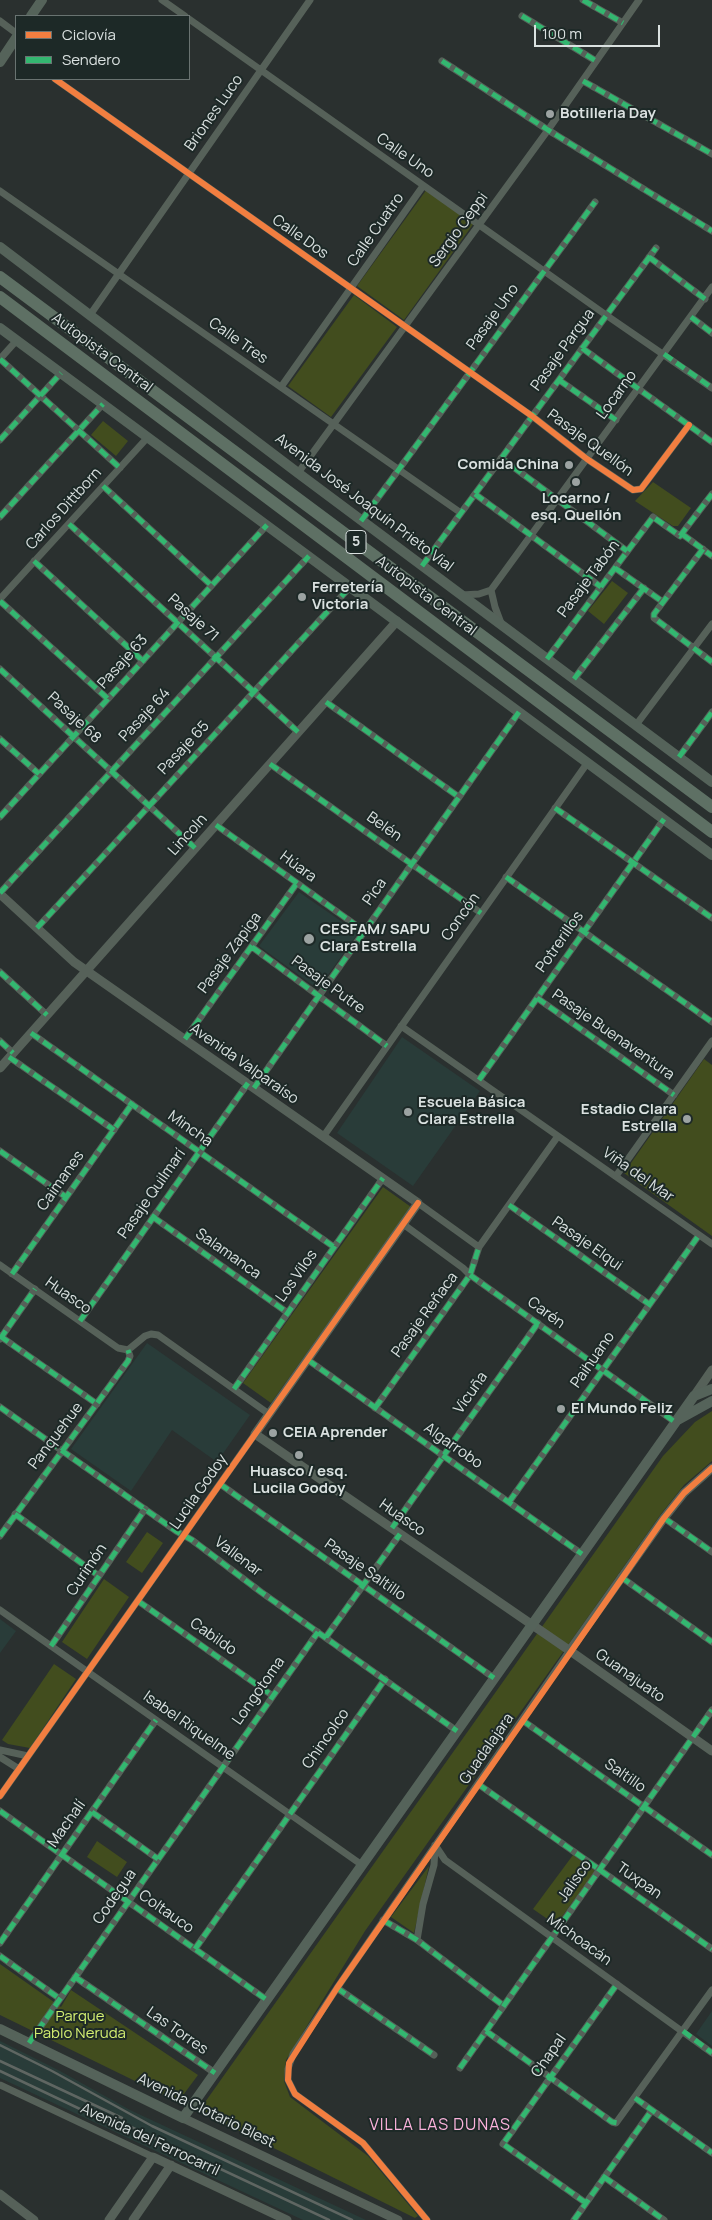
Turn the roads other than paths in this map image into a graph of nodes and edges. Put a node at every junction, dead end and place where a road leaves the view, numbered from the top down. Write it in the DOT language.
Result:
graph roads {
  1 [pos="42,0"];
  2 [pos="162,0"];
  3 [pos="310,0"];
  4 [pos="583,0"];
  5 [pos="638,0"];
  6 [pos="32,15"];
  7 [pos="184,15"];
  8 [pos="522,16"];
  9 [pos="190,20"];
  10 [pos="0,21"];
  11 [pos="623,23"];
  12 [pos="15,32"];
  13 [pos="13,49"];
  14 [pos="442,61"];
  15 [pos="596,61"];
  16 [pos="0,62"];
  17 [pos="261,70"];
  18 [pos="56,80"];
  19 [pos="583,80"];
  20 [pos="548,130"];
  21 [pos="712,154"];
  22 [pos="190,174"];
  23 [pos="423,186"];
  24 [pos="0,191"];
  25 [pos="595,202"];
  26 [pos="479,225"];
  27 [pos="712,231"];
  28 [pos="0,247"];
  29 [pos="656,248"];
  30 [pos="649,257"];
  31 [pos="544,271"];
  32 [pos="119,274"];
  33 [pos="0,277"];
  34 [pos="712,287"];
  35 [pos="351,288"];
  36 [pos="0,297"];
  37 [pos="705,299"];
  38 [pos="90,315"];
  39 [pos="606,315"];
  40 [pos="691,317"];
  41 [pos="405,327"];
  42 [pos="0,328"];
  43 [pos="712,332"];
  44 [pos="17,340"];
  45 [pos="582,348"];
  46 [pos="664,354"];
  47 [pos="0,359"];
  48 [pos="61,373"];
  49 [pos="470,373"];
  50 [pos="559,380"];
  51 [pos="281,387"];
  52 [pos="712,388"];
  53 [pos="639,389"];
  54 [pos="40,396"];
  55 [pos="103,404"];
  56 [pos="532,416"];
  57 [pos="616,420"];
  58 [pos="334,424"];
  59 [pos="689,425"];
  60 [pos="78,431"];
  61 [pos="148,437"];
  62 [pos="711,438"];
  63 [pos="0,440"];
  64 [pos="501,458"];
  65 [pos="587,459"];
  66 [pos="120,468"];
  67 [pos="399,470"];
  68 [pos="298,473"];
  69 [pos="103,486"];
  70 [pos="475,494"];
  71 [pos="711,497"];
  72 [pos="557,500"];
  73 [pos="461,513"];
  74 [pos="0,517"];
  75 [pos="361,520"];
  76 [pos="69,524"];
  77 [pos="267,525"];
  78 [pos="681,535"];
  79 [pos="531,536"];
  80 [pos="703,549"];
  81 [pos="627,551"];
  82 [pos="310,556"];
  83 [pos="712,556"];
  84 [pos="34,561"];
  85 [pos="422,566"];
  86 [pos="615,568"];
  87 [pos="211,585"];
  88 [pos="350,586"];
  89 [pos="601,587"];
  90 [pos="644,588"];
  91 [pos="491,590"];
  92 [pos="462,595"];
  93 [pos="0,600"];
  94 [pos="663,602"];
  95 [pos="398,621"];
  96 [pos="177,622"];
  97 [pos="712,624"];
  98 [pos="502,626"];
  99 [pos="694,648"];
  100 [pos="216,658"];
  101 [pos="547,659"];
  102 [pos="143,661"];
  103 [pos="712,662"];
  104 [pos="0,669"];
  105 [pos="574,678"];
  106 [pos="254,692"];
  107 [pos="108,699"];
  108 [pos="326,702"];
  109 [pos="519,712"];
  110 [pos="712,712"];
  111 [pos="636,725"];
  112 [pos="298,732"];
  113 [pos="73,737"];
  114 [pos="0,739"];
  115 [pos="679,757"];
  116 [pos="588,762"];
  117 [pos="270,764"];
  118 [pos="112,772"];
  119 [pos="39,774"];
  120 [pos="712,782"];
  121 [pos="459,797"];
  122 [pos="149,806"];
  123 [pos="712,807"];
  124 [pos="555,808"];
  125 [pos="2,812"];
  126 [pos="664,819"];
  127 [pos="216,825"];
  128 [pos="712,832"];
  129 [pos="195,848"];
  130 [pos="712,855"];
  131 [pos="633,862"];
  132 [pos="412,864"];
  133 [pos="506,877"];
  134 [pos="297,883"];
  135 [pos="0,894"];
  136 [pos="481,913"];
  137 [pos="712,918"];
  138 [pos="37,928"];
  139 [pos="364,932"];
  140 [pos="584,932"];
  141 [pos="252,947"];
  142 [pos="86,970"];
  143 [pos="0,972"];
  144 [pos="319,996"];
  145 [pos="537,998"];
  146 [pos="47,1015"];
  147 [pos="712,1022"];
  148 [pos="402,1026"];
  149 [pos="31,1033"];
  150 [pos="185,1039"];
  151 [pos="0,1041"];
  152 [pos="712,1041"];
  153 [pos="387,1046"];
  154 [pos="11,1055"];
  155 [pos="0,1068"];
  156 [pos="479,1080"];
  157 [pos="251,1085"];
  158 [pos="674,1095"];
  159 [pos="132,1104"];
  160 [pos="114,1130"];
  161 [pos="558,1136"];
  162 [pos="323,1137"];
  163 [pos="0,1151"];
  164 [pos="199,1152"];
  165 [pos="616,1176"];
  166 [pos="382,1178"];
  167 [pos="66,1197"];
  168 [pos="418,1203"];
  169 [pos="509,1205"];
  170 [pos="153,1218"];
  171 [pos="403,1224"];
  172 [pos="699,1234"];
  173 [pos="712,1244"];
  174 [pos="334,1247"];
  175 [pos="479,1247"];
  176 [pos="0,1265"];
  177 [pos="12,1274"];
  178 [pos="470,1275"];
  179 [pos="35,1289"];
  180 [pos="649,1304"];
  181 [pos="288,1313"];
  182 [pos="80,1321"];
  183 [pos="538,1324"];
  184 [pos="0,1337"];
  185 [pos="128,1350"];
  186 [pos="308,1360"];
  187 [pos="603,1370"];
  188 [pos="712,1370"];
  189 [pos="234,1389"];
  190 [pos="712,1389"];
  191 [pos="694,1396"];
  192 [pos="712,1401"];
  193 [pos="97,1404"];
  194 [pos="0,1407"];
  195 [pos="375,1408"];
  196 [pos="270,1414"];
  197 [pos="675,1422"];
  198 [pos="256,1434"];
  199 [pos="63,1451"];
  200 [pos="443,1456"];
  201 [pos="712,1468"];
  202 [pos="220,1484"];
  203 [pos="509,1502"];
  204 [pos="145,1509"];
  205 [pos="15,1514"];
  206 [pos="664,1518"];
  207 [pos="396,1531"];
  208 [pos="0,1536"];
  209 [pos="184,1536"];
  210 [pos="712,1552"];
  211 [pos="582,1554"];
  212 [pos="99,1576"];
  213 [pos="622,1578"];
  214 [pos="363,1585"];
  215 [pos="138,1601"];
  216 [pos="0,1610"];
  217 [pos="532,1625"];
  218 [pos="318,1632"];
  219 [pos="326,1637"];
  220 [pos="712,1642"];
  221 [pos="51,1646"];
  222 [pos="570,1650"];
  223 [pos="88,1672"];
  224 [pos="494,1678"];
  225 [pos="385,1679"];
  226 [pos="273,1696"];
  227 [pos="712,1710"];
  228 [pos="156,1720"];
  229 [pos="522,1720"];
  230 [pos="457,1731"];
  231 [pos="693,1737"];
  232 [pos="0,1750"];
  233 [pos="712,1751"];
  234 [pos="28,1756"];
  235 [pos="0,1757"];
  236 [pos="222,1767"];
  237 [pos="19,1769"];
  238 [pos="478,1784"];
  239 [pos="0,1796"];
  240 [pos="644,1806"];
  241 [pos="0,1811"];
  242 [pos="92,1812"];
  243 [pos="290,1814"];
  244 [pos="435,1845"];
  245 [pos="62,1855"];
  246 [pos="712,1855"];
  247 [pos="158,1859"];
  248 [pos="362,1866"];
  249 [pos="599,1870"];
  250 [pos="128,1902"];
  251 [pos="383,1920"];
  252 [pos="552,1938"];
  253 [pos="417,1940"];
  254 [pos="0,1944"];
  255 [pos="195,1949"];
  256 [pos="712,1949"];
  257 [pos="0,1956"];
  258 [pos="75,1977"];
  259 [pos="616,1984"];
  260 [pos="337,1988"];
  261 [pos="712,1990"];
  262 [pos="60,1998"];
  263 [pos="267,2000"];
  264 [pos="504,2006"];
  265 [pos="0,2029"];
  266 [pos="486,2031"];
  267 [pos="683,2031"];
  268 [pos="29,2043"];
  269 [pos="712,2053"];
  270 [pos="434,2055"];
  271 [pos="460,2068"];
  272 [pos="215,2073"];
  273 [pos="550,2078"];
  274 [pos="0,2085"];
  275 [pos="636,2098"];
  276 [pos="652,2110"];
  277 [pos="183,2118"];
  278 [pos="712,2153"];
  279 [pos="153,2157"];
  280 [pos="171,2165"];
  281 [pos="604,2177"];
  282 [pos="0,2194"];
  283 [pos="586,2203"];
  284 [pos="34,2220"];
  285 [pos="109,2220"];
  286 [pos="132,2220"];
  287 [pos="287,2220"];
  288 [pos="398,2220"];
  289 [pos="427,2220"];
  290 [pos="574,2220"];
  291 [pos="664,2220"];
  1 -- 6 [label="main road"];
  2 -- 7 [label="street"];
  3 -- 17 [label="street, Briones Luco"];
  4 -- 11 [label="street"];
  5 -- 11 [label="street, Sergio Ceppi"];
  8 -- 15 [label="street"];
  9 -- 17 [label="street, Calle Uno"];
  10 -- 12 [label="street"];
  11 -- 15 [label="street, Sergio Ceppi"];
  13 -- 16 [label="main road"];
  14 -- 20 [label="street"];
  15 -- 19 [label="street, Sergio Ceppi"];
  17 -- 22 [label="street, Briones Luco"];
  17 -- 23 [label="street, Calle Uno"];
  18 -- 22 [label="street, Calle Dos"];
  19 -- 20 [label="street, Sergio Ceppi"];
  19 -- 21 [label="street"];
  20 -- 26 [label="street, Sergio Ceppi"];
  20 -- 27 [label="street"];
  22 -- 32 [label="street, Briones Luco"];
  22 -- 35 [label="street, Calle Dos"];
  23 -- 26 [label="street, Calle Uno"];
  23 -- 35 [label="street, Calle Cuatro"];
  24 -- 32 [label="street, Calle Tres"];
  25 -- 31 [label="street, Pasaje Uno"];
  26 -- 31 [label="street, Calle Uno"];
  26 -- 41 [label="street, Sergio Ceppi"];
  28 -- 38 [label="main road, Avenida José Joaquín Prieto Vial"];
  29 -- 30 [label="street, Pasaje Pargua"];
  30 -- 37 [label="street"];
  30 -- 39 [label="street, Pasaje Pargua"];
  31 -- 39 [label="street, Calle Uno"];
  31 -- 49 [label="street, Pasaje Uno"];
  32 -- 38 [label="street, Briones Luco"];
  32 -- 51 [label="street, Calle Tres"];
  33 -- 123 [label="highway, Autopista Central / 5"];
  34 -- 37 [label="street, Locarno"];
  35 -- 41 [label="street, Calle Dos"];
  35 -- 51 [label="street, Calle Cuatro"];
  36 -- 128 [label="highway, Autopista Central / 5"];
  37 -- 40 [label="street, Locarno"];
  38 -- 68 [label="main road, Avenida José Joaquín Prieto Vial"];
  39 -- 45 [label="street, Pasaje Pargua"];
  39 -- 46 [label="street, Calle Uno"];
  40 -- 43 [label="street"];
  40 -- 46 [label="street, Locarno"];
  41 -- 49 [label="street, Calle Dos"];
  41 -- 58 [label="street, Sergio Ceppi"];
  42 -- 44 [label="main road"];
  44 -- 47 [label="street"];
  44 -- 48 [label="main road"];
  45 -- 50 [label="street, Pasaje Pargua"];
  45 -- 53 [label="street"];
  46 -- 52 [label="street, Calle Uno"];
  46 -- 53 [label="street, Locarno"];
  47 -- 54 [label="street"];
  48 -- 54 [label="street"];
  48 -- 55 [label="main road"];
  49 -- 56 [label="street, Calle Dos"];
  49 -- 67 [label="street, Pasaje Uno"];
  50 -- 56 [label="street, Pasaje Pargua"];
  50 -- 57 [label="street"];
  51 -- 58 [label="street, Calle Tres"];
  53 -- 57 [label="street, Locarno"];
  53 -- 59 [label="street"];
  54 -- 60 [label="street"];
  54 -- 63 [label="street"];
  55 -- 60 [label="street"];
  55 -- 61 [label="main road"];
  56 -- 64 [label="street, Pasaje Pargua"];
  56 -- 65 [label="street, Pasaje Quellón"];
  57 -- 65 [label="street, Locarno"];
  58 -- 67 [label="street, Calle Tres"];
  58 -- 68 [label="street, Sergio Ceppi"];
  59 -- 62 [label="street"];
  59 -- 65 [label="street, Pasaje Quellón"];
  60 -- 66 [label="street"];
  60 -- 74 [label="street"];
  61 -- 66 [label="street, Carlos Dittborn"];
  61 -- 77 [label="main road"];
  64 -- 70 [label="street, Pasaje Pargua"];
  64 -- 72 [label="street"];
  65 -- 72 [label="street, Locarno"];
  66 -- 69 [label="street, Carlos Dittborn"];
  67 -- 73 [label="street, Calle Tres"];
  67 -- 75 [label="street, Pasaje Uno"];
  68 -- 75 [label="main road, Avenida José Joaquín Prieto Vial"];
  69 -- 76 [label="street, Carlos Dittborn"];
  69 -- 87 [label="street"];
  70 -- 73 [label="street, Pasaje Pargua"];
  70 -- 79 [label="street"];
  71 -- 78 [label="street"];
  72 -- 79 [label="street, Locarno"];
  72 -- 81 [label="street"];
  73 -- 85 [label="street, Pasaje Pargua"];
  75 -- 85 [label="main road, Avenida José Joaquín Prieto Vial"];
  76 -- 84 [label="street, Carlos Dittborn"];
  76 -- 96 [label="street, Pasaje 71"];
  77 -- 82 [label="main road"];
  77 -- 87 [label="street, Pasaje 63"];
  78 -- 80 [label="street"];
  78 -- 81 [label="street, Pasaje Tabón"];
  79 -- 89 [label="street"];
  79 -- 91 [label="street, Locarno"];
  80 -- 83 [label="street"];
  80 -- 94 [label="street"];
  81 -- 86 [label="street, Pasaje Tabón"];
  82 -- 88 [label="main road"];
  82 -- 100 [label="street, Pasaje 64"];
  84 -- 93 [label="street, Carlos Dittborn"];
  84 -- 102 [label="street"];
  85 -- 92 [label="main road, Avenida José Joaquín Prieto Vial"];
  86 -- 89 [label="street, Pasaje Tabón"];
  86 -- 90 [label="street"];
  87 -- 96 [label="street, Pasaje 63"];
  88 -- 95 [label="main road"];
  88 -- 106 [label="street, Pasaje 65"];
  89 -- 101 [label="street, Pasaje Tabón"];
  90 -- 94 [label="street"];
  90 -- 105 [label="street"];
  91 -- 92 [label="street"];
  91 -- 98 [label="street"];
  92 -- 98 [label="main road, Avenida José Joaquín Prieto Vial"];
  93 -- 107 [label="street"];
  94 -- 99 [label="street"];
  95 -- 108 [label="street, Lincoln"];
  95 -- 109 [label="main road"];
  96 -- 100 [label="street, Pasaje 71"];
  96 -- 102 [label="street, Pasaje 63"];
  97 -- 99 [label="street"];
  98 -- 101 [label="main road, Avenida José Joaquín Prieto Vial"];
  99 -- 103 [label="street"];
  99 -- 111 [label="street"];
  100 -- 106 [label="street, Pasaje 71"];
  100 -- 118 [label="street, Pasaje 64"];
  101 -- 105 [label="main road, Avenida José Joaquín Prieto Vial"];
  102 -- 107 [label="street, Pasaje 63"];
  104 -- 113 [label="street, Pasaje 68"];
  105 -- 111 [label="main road, Avenida José Joaquín Prieto Vial"];
  106 -- 112 [label="street, Pasaje 71"];
  106 -- 122 [label="street, Pasaje 65"];
  107 -- 113 [label="street, Pasaje 63"];
  108 -- 112 [label="street, Lincoln"];
  108 -- 121 [label="street"];
  109 -- 116 [label="main road"];
  109 -- 121 [label="street, Pica"];
  110 -- 115 [label="street"];
  111 -- 115 [label="main road, Avenida José Joaquín Prieto Vial"];
  112 -- 117 [label="street, Lincoln"];
  113 -- 118 [label="street, Pasaje 68"];
  113 -- 119 [label="street, Pasaje 63"];
  114 -- 119 [label="street"];
  115 -- 120 [label="main road, Avenida José Joaquín Prieto Vial"];
  116 -- 124 [label="street, Concón"];
  116 -- 126 [label="main road"];
  117 -- 127 [label="street, Lincoln"];
  117 -- 132 [label="street, Belén"];
  118 -- 122 [label="street, Pasaje 68"];
  118 -- 135 [label="street, Pasaje 64"];
  119 -- 125 [label="street, Pasaje 63"];
  121 -- 132 [label="street, Pica"];
  122 -- 129 [label="street, Pasaje 68"];
  122 -- 138 [label="street, Pasaje 65"];
  124 -- 131 [label="street"];
  124 -- 133 [label="street, Concón"];
  126 -- 130 [label="main road"];
  126 -- 131 [label="street, Potrerillos"];
  127 -- 129 [label="street, Lincoln"];
  127 -- 134 [label="street, Húara"];
  129 -- 142 [label="street, Lincoln"];
  131 -- 137 [label="street"];
  131 -- 140 [label="street, Potrerillos"];
  132 -- 136 [label="street, Belén"];
  132 -- 139 [label="street, Pica"];
  133 -- 136 [label="street, Concón"];
  133 -- 140 [label="street"];
  134 -- 139 [label="street, Húara"];
  134 -- 141 [label="street, Pasaje Zapiga"];
  135 -- 138 [label="street, Avenida Valparaíso"];
  136 -- 148 [label="street, Concón"];
  138 -- 142 [label="street, Avenida Valparaíso"];
  139 -- 144 [label="street, Pica"];
  140 -- 145 [label="street, Potrerillos"];
  140 -- 147 [label="street"];
  141 -- 144 [label="street, Pasaje Putre"];
  141 -- 150 [label="street, Pasaje Zapiga"];
  142 -- 146 [label="street, Lincoln"];
  142 -- 150 [label="street, Avenida Valparaíso"];
  143 -- 146 [label="street"];
  144 -- 153 [label="street, Pasaje Putre"];
  144 -- 157 [label="street, Pica"];
  145 -- 156 [label="street, Potrerillos"];
  145 -- 158 [label="street, Pasaje Buenaventura"];
  146 -- 149 [label="street, Lincoln"];
  148 -- 153 [label="street, Concón"];
  148 -- 156 [label="street, Viña del Mar"];
  149 -- 154 [label="street, Lincoln"];
  149 -- 159 [label="street, Mincha"];
  150 -- 157 [label="street, Avenida Valparaíso"];
  151 -- 154 [label="street"];
  152 -- 158 [label="street"];
  153 -- 162 [label="street, Concón"];
  154 -- 155 [label="street, Lincoln"];
  154 -- 160 [label="street"];
  156 -- 161 [label="street, Viña del Mar"];
  157 -- 162 [label="street, Avenida Valparaíso"];
  157 -- 164 [label="street, Pasaje Quilmarí"];
  158 -- 165 [label="street"];
  159 -- 160 [label="street, Caimanes"];
  159 -- 164 [label="street, Mincha"];
  160 -- 167 [label="street, Caimanes"];
  161 -- 165 [label="street, Viña del Mar"];
  161 -- 169 [label="street, Pasaje Reñaca"];
  162 -- 166 [label="street, Avenida Valparaíso"];
  163 -- 167 [label="street"];
  164 -- 170 [label="street, Pasaje Quilmarí"];
  164 -- 174 [label="street, Mincha"];
  165 -- 172 [label="street, Viña del Mar"];
  166 -- 168 [label="street, Avenida Valparaíso"];
  166 -- 174 [label="street, Los Vilos"];
  167 -- 177 [label="street, Caimanes"];
  168 -- 171 [label="street, Lucila Godoy"];
  168 -- 175 [label="street, Avenida Valparaíso"];
  169 -- 175 [label="street, Pasaje Reñaca"];
  169 -- 180 [label="street, Pasaje Elqui"];
  170 -- 181 [label="street, Salamanca"];
  170 -- 182 [label="street, Pasaje Quilmarí"];
  171 -- 178 [label="street, Carén"];
  171 -- 186 [label="street, Lucila Godoy"];
  172 -- 173 [label="street, Viña del Mar"];
  172 -- 180 [label="street, Paihuano"];
  174 -- 181 [label="street, Los Vilos"];
  175 -- 178 [label="street, Pasaje Reñaca"];
  176 -- 177 [label="street, Huasco"];
  177 -- 179 [label="street, Huasco"];
  178 -- 183 [label="street, Carén"];
  178 -- 195 [label="street, Pasaje Reñaca"];
  179 -- 182 [label="street, Huasco"];
  179 -- 184 [label="street"];
  180 -- 187 [label="street, Paihuano"];
  181 -- 189 [label="street, Los Vilos"];
  182 -- 185 [label="street, Huasco"];
  183 -- 187 [label="street, Carén"];
  183 -- 200 [label="street, Vicuña"];
  184 -- 193 [label="street"];
  185 -- 189 [label="street"];
  185 -- 193 [label="street, Panquehue"];
  186 -- 195 [label="street, Algarrobo"];
  186 -- 196 [label="street, Lucila Godoy"];
  187 -- 197 [label="street, Carén"];
  187 -- 203 [label="street, Paihuano"];
  188 -- 191 [label="street"];
  189 -- 196 [label="street"];
  190 -- 191 [label="main road"];
  191 -- 197 [label="main road"];
  192 -- 197 [label="main road"];
  193 -- 199 [label="street, Panquehue"];
  194 -- 199 [label="street, Vallenar"];
  195 -- 200 [label="street, Algarrobo"];
  196 -- 198 [label="street, Lucila Godoy"];
  197 -- 211 [label="main road"];
  198 -- 202 [label="street, Lucila Godoy"];
  198 -- 207 [label="street, Huasco"];
  199 -- 204 [label="street, Vallenar"];
  199 -- 205 [label="street, Panquehue"];
  200 -- 203 [label="street, Algarrobo"];
  200 -- 207 [label="street, Vicuña"];
  201 -- 206 [label="street, Guadalajara"];
  202 -- 209 [label="street, Lucila Godoy"];
  202 -- 214 [label="street, Pasaje Saltillo"];
  203 -- 211 [label="street, Algarrobo"];
  204 -- 209 [label="street, Vallenar"];
  204 -- 212 [label="street, Curimón"];
  205 -- 208 [label="street, Panquehue"];
  205 -- 212 [label="street"];
  206 -- 210 [label="street"];
  206 -- 213 [label="street, Guadalajara"];
  207 -- 214 [label="street"];
  207 -- 217 [label="street, Huasco"];
  209 -- 215 [label="street, Lucila Godoy"];
  209 -- 218 [label="street, Vallenar"];
  211 -- 217 [label="main road"];
  212 -- 221 [label="street, Curimón"];
  213 -- 220 [label="street"];
  213 -- 222 [label="street, Guadalajara"];
  214 -- 219 [label="street"];
  214 -- 224 [label="street, Pasaje Saltillo"];
  215 -- 223 [label="street, Lucila Godoy"];
  215 -- 226 [label="street, Cabildo"];
  216 -- 221 [label="street, Isabel Riquelme"];
  217 -- 222 [label="street, Guanajuato"];
  217 -- 224 [label="main road"];
  218 -- 219 [label="street, Vallenar"];
  218 -- 226 [label="street, Longotoma"];
  219 -- 225 [label="street, Vallenar"];
  221 -- 223 [label="street, Isabel Riquelme"];
  222 -- 229 [label="street, Guadalajara"];
  222 -- 231 [label="street, Guanajuato"];
  223 -- 228 [label="street, Isabel Riquelme"];
  223 -- 234 [label="street, Lucila Godoy"];
  224 -- 230 [label="main road"];
  225 -- 230 [label="street, Vallenar"];
  225 -- 243 [label="street, Chincolco"];
  226 -- 236 [label="street, Longotoma"];
  227 -- 231 [label="street, Jalisco"];
  228 -- 236 [label="street, Isabel Riquelme"];
  228 -- 242 [label="street, Machalí"];
  229 -- 238 [label="street, Guadalajara"];
  229 -- 240 [label="street, Saltillo"];
  230 -- 248 [label="main road"];
  231 -- 233 [label="street, Guanajuato"];
  231 -- 240 [label="street, Jalisco"];
  232 -- 234 [label="street"];
  234 -- 237 [label="street, Lucila Godoy"];
  235 -- 237 [label="street"];
  236 -- 243 [label="street, Isabel Riquelme"];
  236 -- 247 [label="street, Codegua"];
  237 -- 239 [label="street, Lucila Godoy"];
  238 -- 244 [label="street, Guadalajara"];
  238 -- 249 [label="street, Tuxpan"];
  240 -- 246 [label="street, Saltillo"];
  240 -- 249 [label="street, Jalisco"];
  241 -- 245 [label="street, Coltauco"];
  242 -- 245 [label="street, Machalí"];
  242 -- 247 [label="street"];
  243 -- 248 [label="street, Isabel Riquelme"];
  243 -- 255 [label="street, Chincolco"];
  244 -- 251 [label="street, Guadalajara"];
  244 -- 252 [label="street, Michoacán"];
  244 -- 253 [label="street, Guadalajara"];
  245 -- 250 [label="street, Coltauco"];
  245 -- 254 [label="street, Machalí"];
  247 -- 250 [label="street, Codegua"];
  248 -- 263 [label="main road"];
  249 -- 252 [label="street, Jalisco"];
  249 -- 256 [label="street, Tuxpan"];
  250 -- 255 [label="street, Coltauco"];
  250 -- 258 [label="street, Codegua"];
  251 -- 253 [label="street"];
  251 -- 260 [label="street, Guadalajara"];
  252 -- 259 [label="street, Michoacán"];
  252 -- 264 [label="street, Jalisco"];
  253 -- 264 [label="street"];
  255 -- 263 [label="street, Coltauco"];
  257 -- 262 [label="street"];
  258 -- 262 [label="street, Codegua"];
  258 -- 272 [label="street, Las Torres"];
  259 -- 267 [label="street, Michoacán"];
  259 -- 273 [label="street, Chapal"];
  260 -- 270 [label="street"];
  260 -- 289 [label="street, Guadalajara"];
  261 -- 267 [label="street"];
  262 -- 268 [label="street, Codegua"];
  263 -- 272 [label="main road"];
  264 -- 266 [label="street, Jalisco"];
  265 -- 268 [label="main road, Avenida Clotario Blest"];
  266 -- 271 [label="street, Jalisco"];
  266 -- 273 [label="street"];
  267 -- 269 [label="street, Michoacán"];
  267 -- 275 [label="street"];
  268 -- 277 [label="main road, Avenida Clotario Blest"];
  272 -- 277 [label="main road"];
  273 -- 275 [label="street"];
  273 -- 283 [label="street, Chapal"];
  274 -- 279 [label="street, Avenida del Ferrocarril"];
  275 -- 276 [label="street"];
  276 -- 278 [label="street"];
  276 -- 281 [label="street"];
  277 -- 288 [label="street, Avenida Clotario Blest"];
  279 -- 280 [label="street, Avenida del Ferrocarril"];
  279 -- 285 [label="street"];
  280 -- 286 [label="street"];
  280 -- 287 [label="street, Avenida del Ferrocarril"];
  281 -- 283 [label="street"];
  281 -- 291 [label="street"];
  282 -- 284 [label="street"];
  283 -- 290 [label="street"];
}
